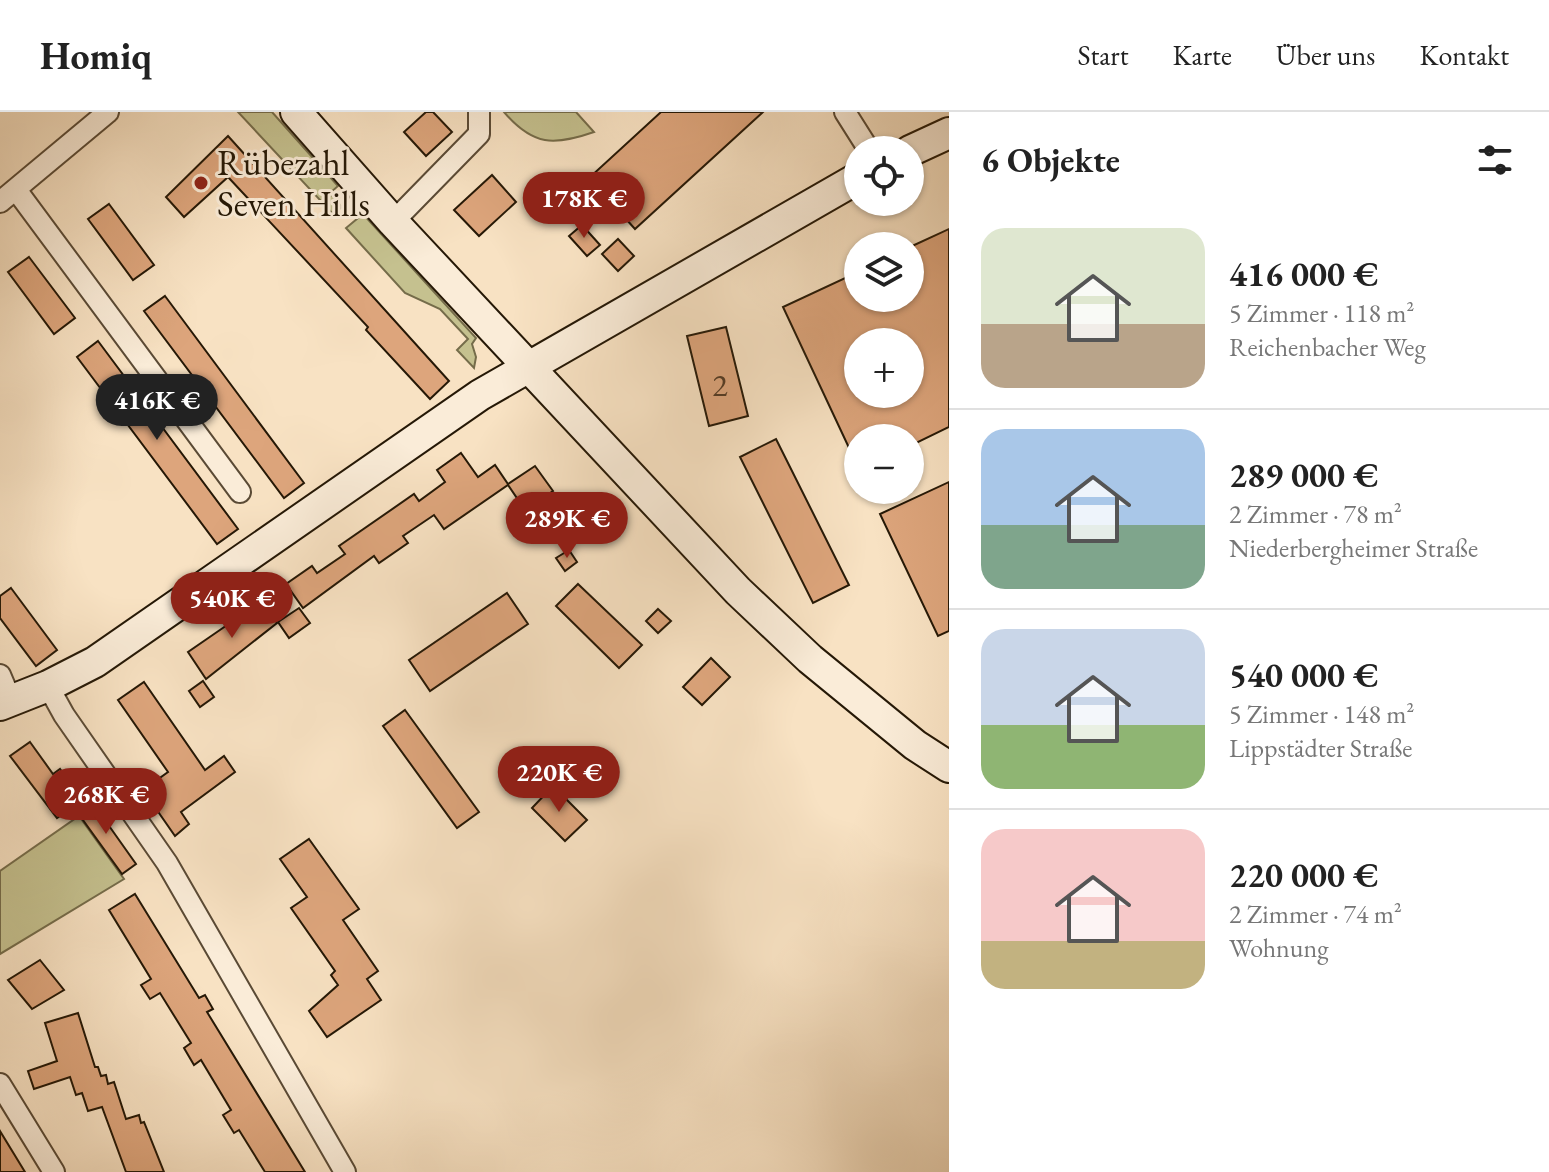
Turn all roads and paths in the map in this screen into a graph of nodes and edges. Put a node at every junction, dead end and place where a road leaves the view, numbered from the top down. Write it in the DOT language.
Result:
graph roads {
  1 [pos="108,112"];
  2 [pos="296,112"];
  3 [pos="479,112"];
  4 [pos="845,112"];
  5 [pos="949,133"];
  6 [pos="860,136"];
  7 [pos="924,145"];
  8 [pos="844,186"];
  9 [pos="8,196"];
  10 [pos="393,222"];
  11 [pos="529,368"];
  12 [pos="240,492"];
  13 [pos="48,686"];
  14 [pos="4,694"];
  15 [pos="949,767"];
  16 [pos="0,1084"];
  17 [pos="54,1172"];
  18 [pos="345,1172"];
  1 -- 9 [label="street"];
  2 -- 10 [label="main road"];
  3 -- 10 [label="street"];
  4 -- 6 [label="street"];
  5 -- 7 [label="main road"];
  8 -- 11 [label="main road"];
  9 -- 12 [label="street"];
  10 -- 11 [label="main road"];
  11 -- 13 [label="main road"];
  11 -- 15 [label="main road"];
  13 -- 14 [label="main road"];
  13 -- 18 [label="street"];
  16 -- 17 [label="street"];
}
